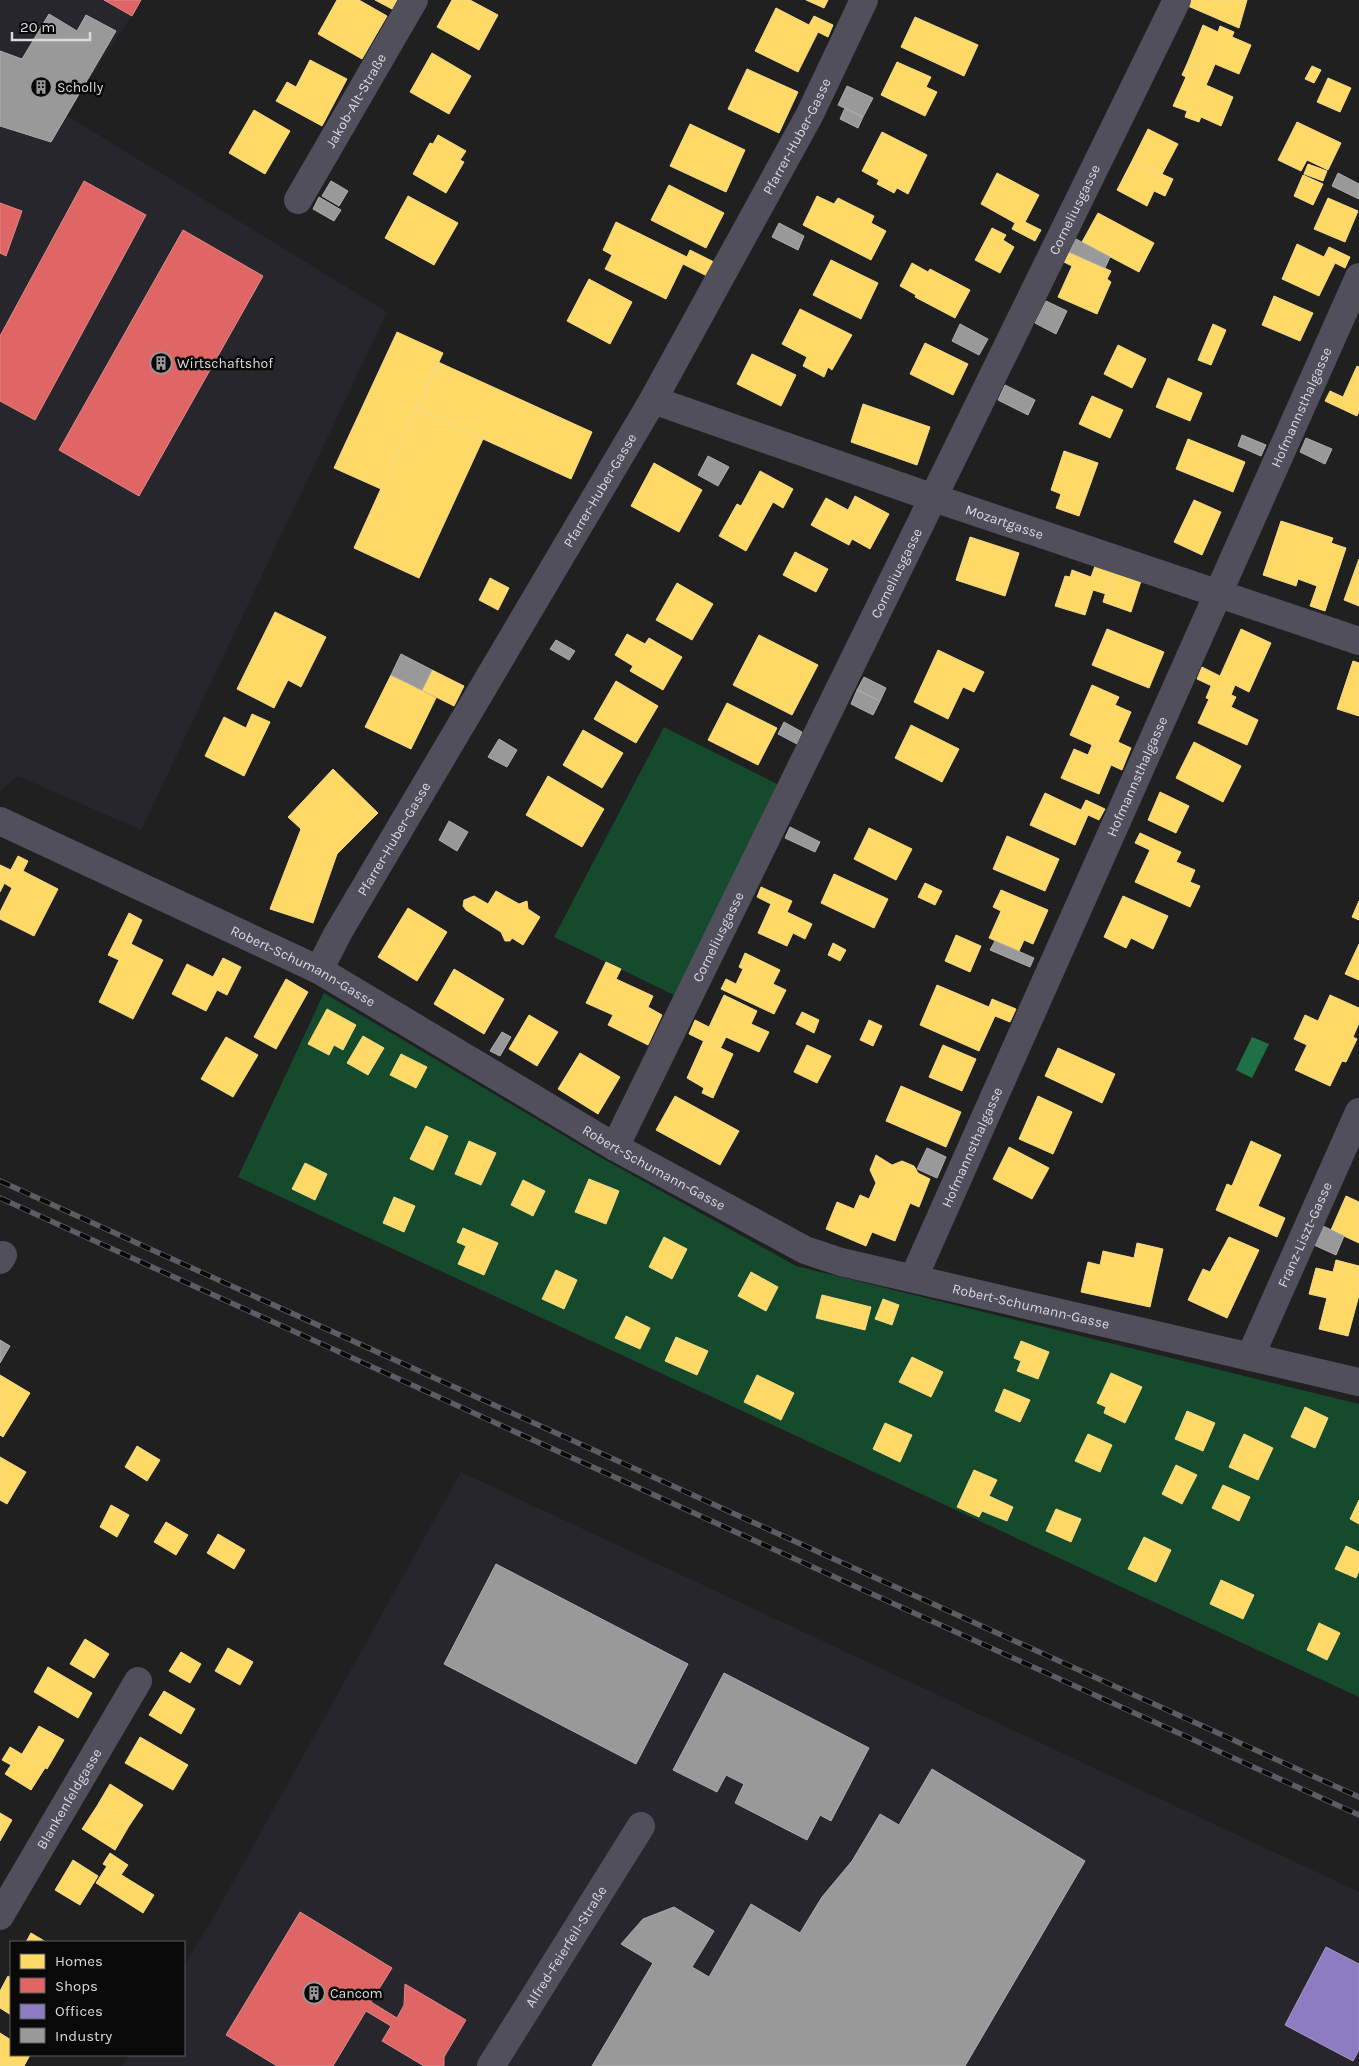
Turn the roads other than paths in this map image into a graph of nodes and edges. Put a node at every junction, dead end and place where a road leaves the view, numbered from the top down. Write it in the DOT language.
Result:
graph roads {
  1 [pos="414,0"];
  2 [pos="864,0"];
  3 [pos="1176,0"];
  4 [pos="298,200"];
  5 [pos="1359,276"];
  6 [pos="653,400"];
  7 [pos="934,498"];
  8 [pos="1218,594"];
  9 [pos="1359,641"];
  10 [pos="0,820"];
  11 [pos="319,970"];
  12 [pos="1359,1112"];
  13 [pos="615,1147"];
  14 [pos="914,1277"];
  15 [pos="1250,1357"];
  16 [pos="1359,1382"];
  17 [pos="138,1681"];
  18 [pos="641,1826"];
  19 [pos="0,1916"];
  20 [pos="491,2066"];
  1 -- 4 [label="street, Jakob-Alt-Straße"];
  2 -- 6 [label="street, Pfarrer-Huber-Gasse"];
  3 -- 7 [label="street, Corneliusgasse"];
  5 -- 8 [label="street, Hofmannsthalgasse"];
  6 -- 7 [label="street, Mozartgasse"];
  6 -- 11 [label="street, Pfarrer-Huber-Gasse"];
  7 -- 8 [label="street, Mozartgasse"];
  7 -- 13 [label="street, Corneliusgasse"];
  8 -- 9 [label="street, Mozartgasse"];
  8 -- 14 [label="street, Hofmannsthalgasse"];
  10 -- 11 [label="street, Robert-Schumann-Gasse"];
  11 -- 13 [label="street, Robert-Schumann-Gasse"];
  12 -- 15 [label="street, Franz-Liszt-Gasse"];
  13 -- 14 [label="street, Robert-Schumann-Gasse"];
  14 -- 15 [label="street, Robert-Schumann-Gasse"];
  15 -- 16 [label="street, Robert-Schumann-Gasse"];
  17 -- 19 [label="street, Blankenfeldgasse"];
  18 -- 20 [label="street, Alfred-Feierfeil-Straße"];
}
